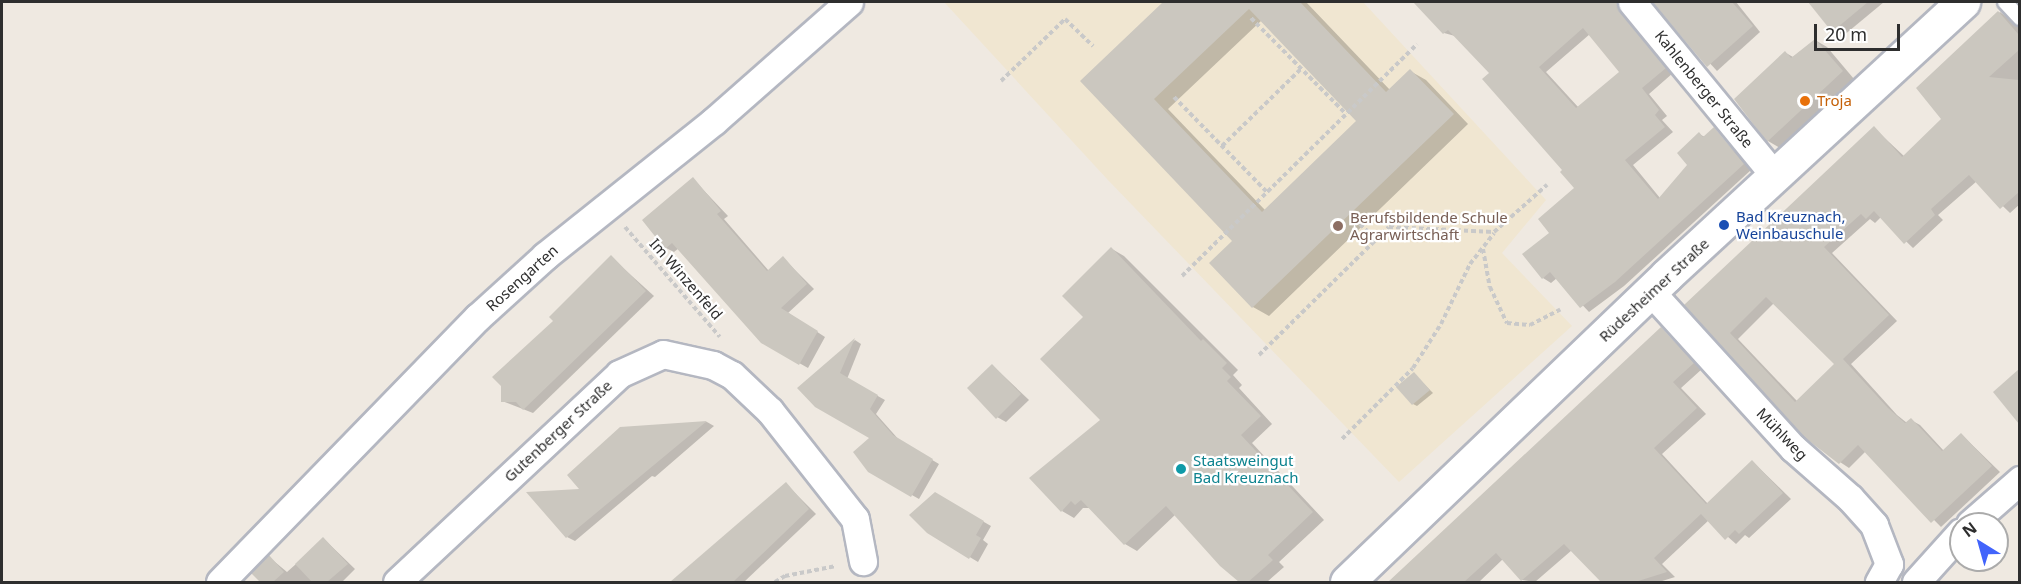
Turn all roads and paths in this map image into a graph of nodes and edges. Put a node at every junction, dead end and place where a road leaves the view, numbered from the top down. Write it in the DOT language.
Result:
graph roads {
  1 [pos="849,2"];
  2 [pos="1632,2"];
  3 [pos="1963,2"];
  4 [pos="2005,2"];
  5 [pos="1251,18"];
  6 [pos="2019,18"];
  7 [pos="1417,44"];
  8 [pos="1093,46"];
  9 [pos="1301,68"];
  10 [pos="1001,81"];
  11 [pos="1174,97"];
  12 [pos="1346,114"];
  13 [pos="1222,146"];
  14 [pos="1775,176"];
  15 [pos="1546,185"];
  16 [pos="1267,192"];
  17 [pos="607,206"];
  18 [pos="1360,224"];
  19 [pos="1494,232"];
  20 [pos="1376,240"];
  21 [pos="1483,248"];
  22 [pos="1182,276"];
  23 [pos="1651,292"];
  24 [pos="1560,310"];
  25 [pos="1259,355"];
  26 [pos="732,375"];
  27 [pos="1342,440"];
  28 [pos="2019,480"];
  29 [pos="1983,512"];
  30 [pos="1949,545"];
  31 [pos="863,561"];
  32 [pos="220,582"];
  33 [pos="397,582"];
  34 [pos="775,582"];
  35 [pos="1347,582"];
  36 [pos="1879,582"];
  37 [pos="1916,582"];
  1 -- 17 [label="street, Rosengarten"];
  2 -- 14 [label="street, Kahlenberger Straße"];
  3 -- 14 [label="street, Rüdesheimer Straße"];
  4 -- 6 [label="lane"];
  5 -- 9 [label="path"];
  7 -- 12 [label="path"];
  8 -- 10 [label="path"];
  9 -- 12 [label="path"];
  9 -- 13 [label="path"];
  11 -- 13 [label="path"];
  12 -- 16 [label="path"];
  13 -- 16 [label="path"];
  14 -- 23 [label="street, Rüdesheimer Straße"];
  15 -- 19 [label="path"];
  16 -- 22 [label="path"];
  17 -- 26 [label="path, Im Winzenfeld"];
  17 -- 32 [label="street, Rosengarten"];
  18 -- 20 [label="path"];
  19 -- 20 [label="path"];
  19 -- 21 [label="path"];
  20 -- 25 [label="path"];
  21 -- 24 [label="path"];
  21 -- 27 [label="path"];
  23 -- 35 [label="street, Rüdesheimer Straße"];
  23 -- 36 [label="street, Mühlweg"];
  26 -- 31 [label="street, Gutenberger Straße"];
  26 -- 33 [label="street, Gutenberger Straße"];
  28 -- 29 [label="street"];
  30 -- 37 [label="street"];
  31 -- 34 [label="path"];
}
